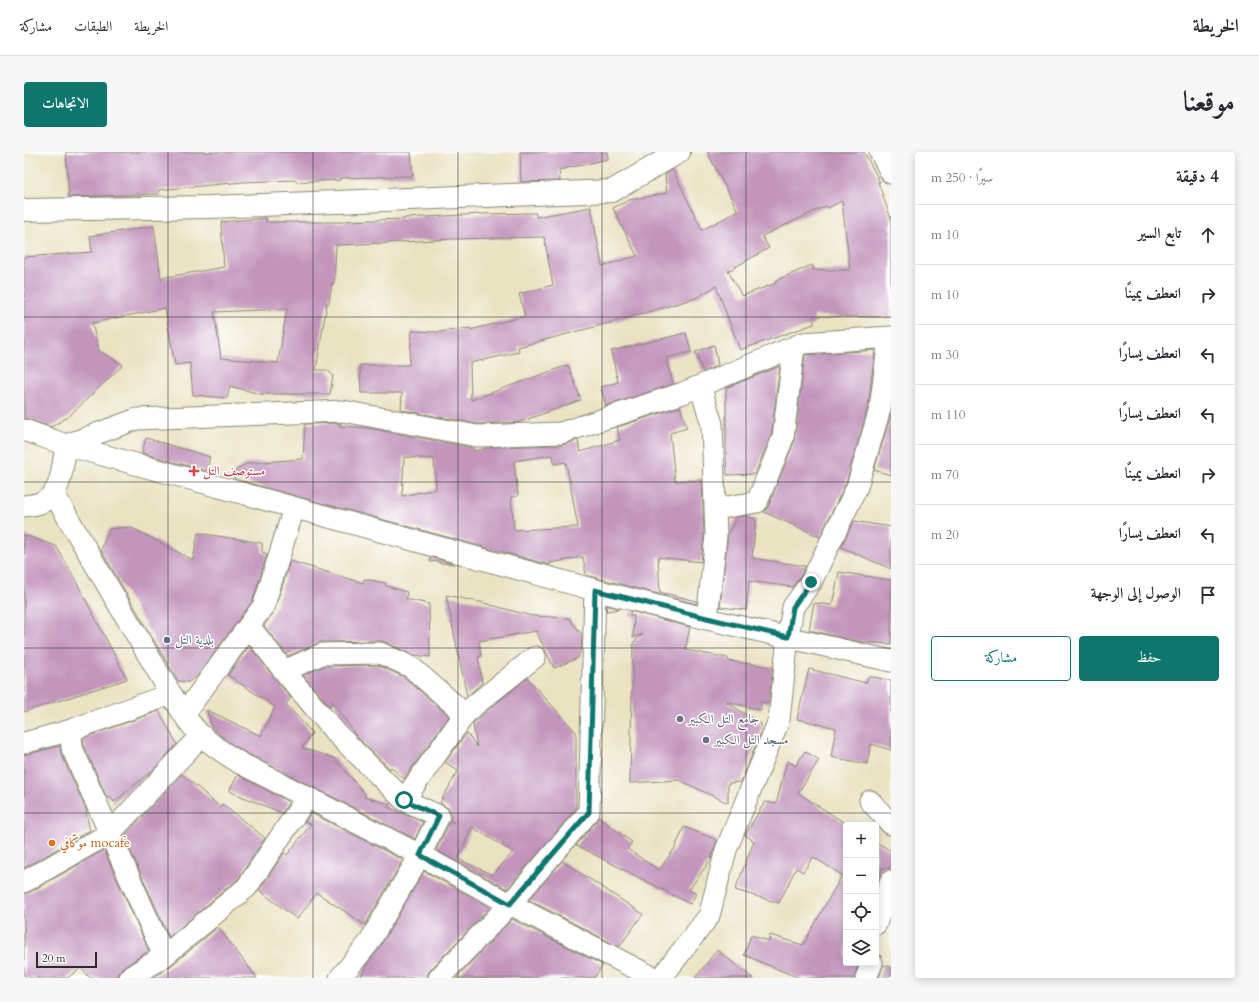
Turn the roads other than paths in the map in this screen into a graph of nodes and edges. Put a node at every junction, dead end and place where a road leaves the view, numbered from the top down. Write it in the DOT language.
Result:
graph roads {
  1 [pos="679,152"];
  2 [pos="880,152"];
  3 [pos="891,174"];
  4 [pos="24,210"];
  5 [pos="890,338"];
  6 [pos="794,347"];
  7 [pos="700,386"];
  8 [pos="24,430"];
  9 [pos="66,445"];
  10 [pos="54,494"];
  11 [pos="24,506"];
  12 [pos="294,508"];
  13 [pos="715,509"];
  14 [pos="595,590"];
  15 [pos="707,618"];
  16 [pos="249,626"];
  17 [pos="788,637"];
  18 [pos="535,657"];
  19 [pos="891,661"];
  20 [pos="284,671"];
  21 [pos="171,694"];
  22 [pos="184,714"];
  23 [pos="465,714"];
  24 [pos="71,730"];
  25 [pos="201,736"];
  26 [pos="24,743"];
  27 [pos="307,797"];
  28 [pos="404,800"];
  29 [pos="870,801"];
  30 [pos="891,824"];
  31 [pos="110,833"];
  32 [pos="420,855"];
  33 [pos="891,881"];
  34 [pos="24,882"];
  35 [pos="510,904"];
  36 [pos="879,915"];
  37 [pos="164,956"];
  38 [pos="871,966"];
  39 [pos="128,978"];
  40 [pos="340,978"];
  41 [pos="439,978"];
  42 [pos="654,978"];
  43 [pos="661,978"];
  44 [pos="866,978"];
  1 -- 4 [label="main road"];
  2 -- 3 [label="street"];
  5 -- 6 [label="street"];
  5 -- 17 [label="street"];
  6 -- 7 [label="street"];
  6 -- 13 [label="street"];
  7 -- 9 [label="street"];
  7 -- 13 [label="street"];
  8 -- 9 [label="street"];
  9 -- 10 [label="street"];
  9 -- 12 [label="street"];
  10 -- 11 [label="street"];
  10 -- 21 [label="street"];
  12 -- 14 [label="street"];
  12 -- 16 [label="street"];
  13 -- 15 [label="street"];
  14 -- 15 [label="street"];
  14 -- 35 [label="street"];
  15 -- 17 [label="street"];
  16 -- 20 [label="street"];
  16 -- 22 [label="street"];
  17 -- 19 [label="street"];
  17 -- 43 [label="street"];
  18 -- 23 [label="street"];
  20 -- 23 [label="street"];
  20 -- 28 [label="street"];
  21 -- 22 [label="street"];
  21 -- 24 [label="street"];
  22 -- 25 [label="street"];
  23 -- 28 [label="street"];
  24 -- 26 [label="street"];
  24 -- 31 [label="street"];
  25 -- 27 [label="street"];
  25 -- 31 [label="street"];
  27 -- 32 [label="street"];
  27 -- 37 [label="street"];
  28 -- 32 [label="street"];
  29 -- 30 [label="street"];
  31 -- 34 [label="street"];
  31 -- 37 [label="street"];
  32 -- 35 [label="street"];
  32 -- 40 [label="street"];
  33 -- 36 [label="street"];
  35 -- 41 [label="street"];
  35 -- 42 [label="street"];
  37 -- 39 [label="street"];
  38 -- 44 [label="street"];
}
